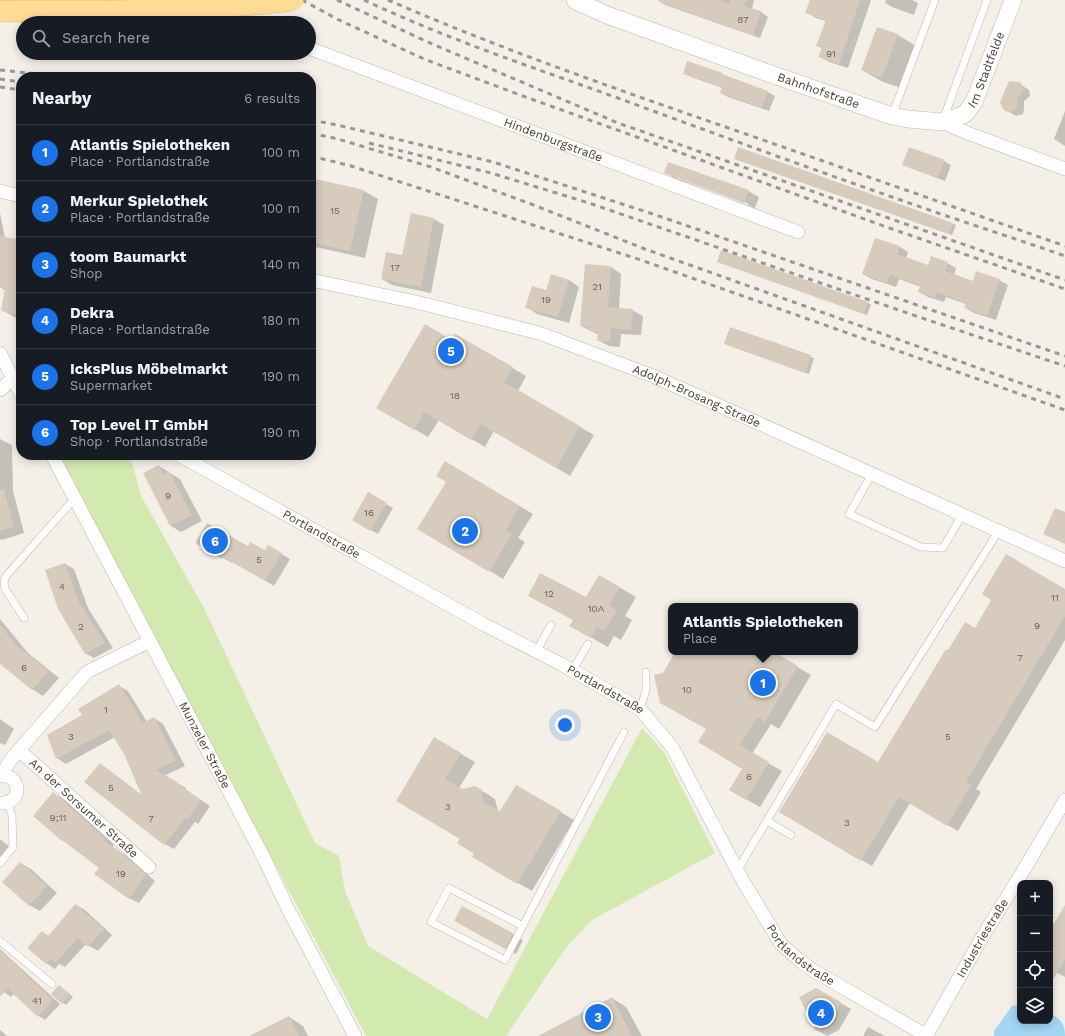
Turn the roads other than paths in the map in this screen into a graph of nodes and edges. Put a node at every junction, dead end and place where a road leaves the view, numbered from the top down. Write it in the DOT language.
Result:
graph roads {
  1 [pos="202,0"];
  2 [pos="293,0"];
  3 [pos="575,0"];
  4 [pos="935,0"];
  5 [pos="987,0"];
  6 [pos="1013,0"];
  7 [pos="0,11"];
  8 [pos="233,16"];
  9 [pos="316,51"];
  10 [pos="892,116"];
  11 [pos="942,122"];
  12 [pos="1065,169"];
  13 [pos="0,191"];
  14 [pos="16,195"];
  15 [pos="798,232"];
  16 [pos="316,281"];
  17 [pos="0,354"];
  18 [pos="13,378"];
  19 [pos="16,384"];
  20 [pos="0,390"];
  21 [pos="55,460"];
  22 [pos="188,460"];
  23 [pos="872,474"];
  24 [pos="75,498"];
  25 [pos="962,515"];
  26 [pos="998,532"];
  27 [pos="1065,562"];
  28 [pos="24,618"];
  29 [pos="551,625"];
  30 [pos="150,641"];
  31 [pos="588,644"];
  32 [pos="536,652"];
  33 [pos="572,671"];
  34 [pos="646,672"];
  35 [pos="640,709"];
  36 [pos="624,732"];
  37 [pos="19,750"];
  38 [pos="1,776"];
  39 [pos="1065,800"];
  40 [pos="4,803"];
  41 [pos="767,821"];
  42 [pos="791,835"];
  43 [pos="0,863"];
  44 [pos="148,867"];
  45 [pos="738,871"];
  46 [pos="522,926"];
  47 [pos="0,941"];
  48 [pos="52,984"];
  49 [pos="355,1036"];
  50 [pos="926,1036"];
  1 -- 8 [label="street"];
  2 -- 7 [label="main road, bridge"];
  3 -- 10 [label="street, Bahnhofstraße"];
  4 -- 10 [label="lane"];
  5 -- 11 [label="lane"];
  6 -- 11 [label="street, Im Stadtfelde"];
  9 -- 15 [label="street, Hindenburgstraße"];
  10 -- 11 [label="street, Bahnhofstraße"];
  11 -- 12 [label="street, Bahnhofstraße"];
  13 -- 14 [label="street"];
  16 -- 23 [label="street, Adolph-Brosang-Straße"];
  17 -- 18 [label="street"];
  18 -- 19 [label="street"];
  18 -- 20 [label="street"];
  21 -- 24 [label="street, Munzeler Straße"];
  22 -- 32 [label="street, Portlandstraße"];
  23 -- 25 [label="street, Adolph-Brosang-Straße"];
  23 -- 25 [label="lane"];
  24 -- 28 [label="lane"];
  24 -- 30 [label="street, Munzeler Straße"];
  25 -- 26 [label="street, Adolph-Brosang-Straße"];
  26 -- 27 [label="street, Adolph-Brosang-Straße"];
  26 -- 41 [label="lane"];
  29 -- 32 [label="lane"];
  30 -- 37 [label="street, An der Sorsumer Straße"];
  30 -- 49 [label="street, Munzeler Straße"];
  31 -- 33 [label="lane"];
  32 -- 33 [label="street, Portlandstraße"];
  33 -- 35 [label="street, Portlandstraße"];
  34 -- 35 [label="lane"];
  35 -- 45 [label="street, Portlandstraße"];
  36 -- 46 [label="lane"];
  37 -- 38 [label="street, An der Sorsumer Straße"];
  37 -- 44 [label="street, An der Sorsumer Straße"];
  38 -- 40 [label="street, An der Sorsumer Straße"];
  39 -- 50 [label="street, Industriestraße"];
  40 -- 43 [label="lane, An der Sorsumer Straße"];
  41 -- 42 [label="lane"];
  41 -- 45 [label="lane"];
  45 -- 50 [label="street, Portlandstraße"];
  46 -- 46 [label="lane"];
  47 -- 48 [label="lane"];
}
